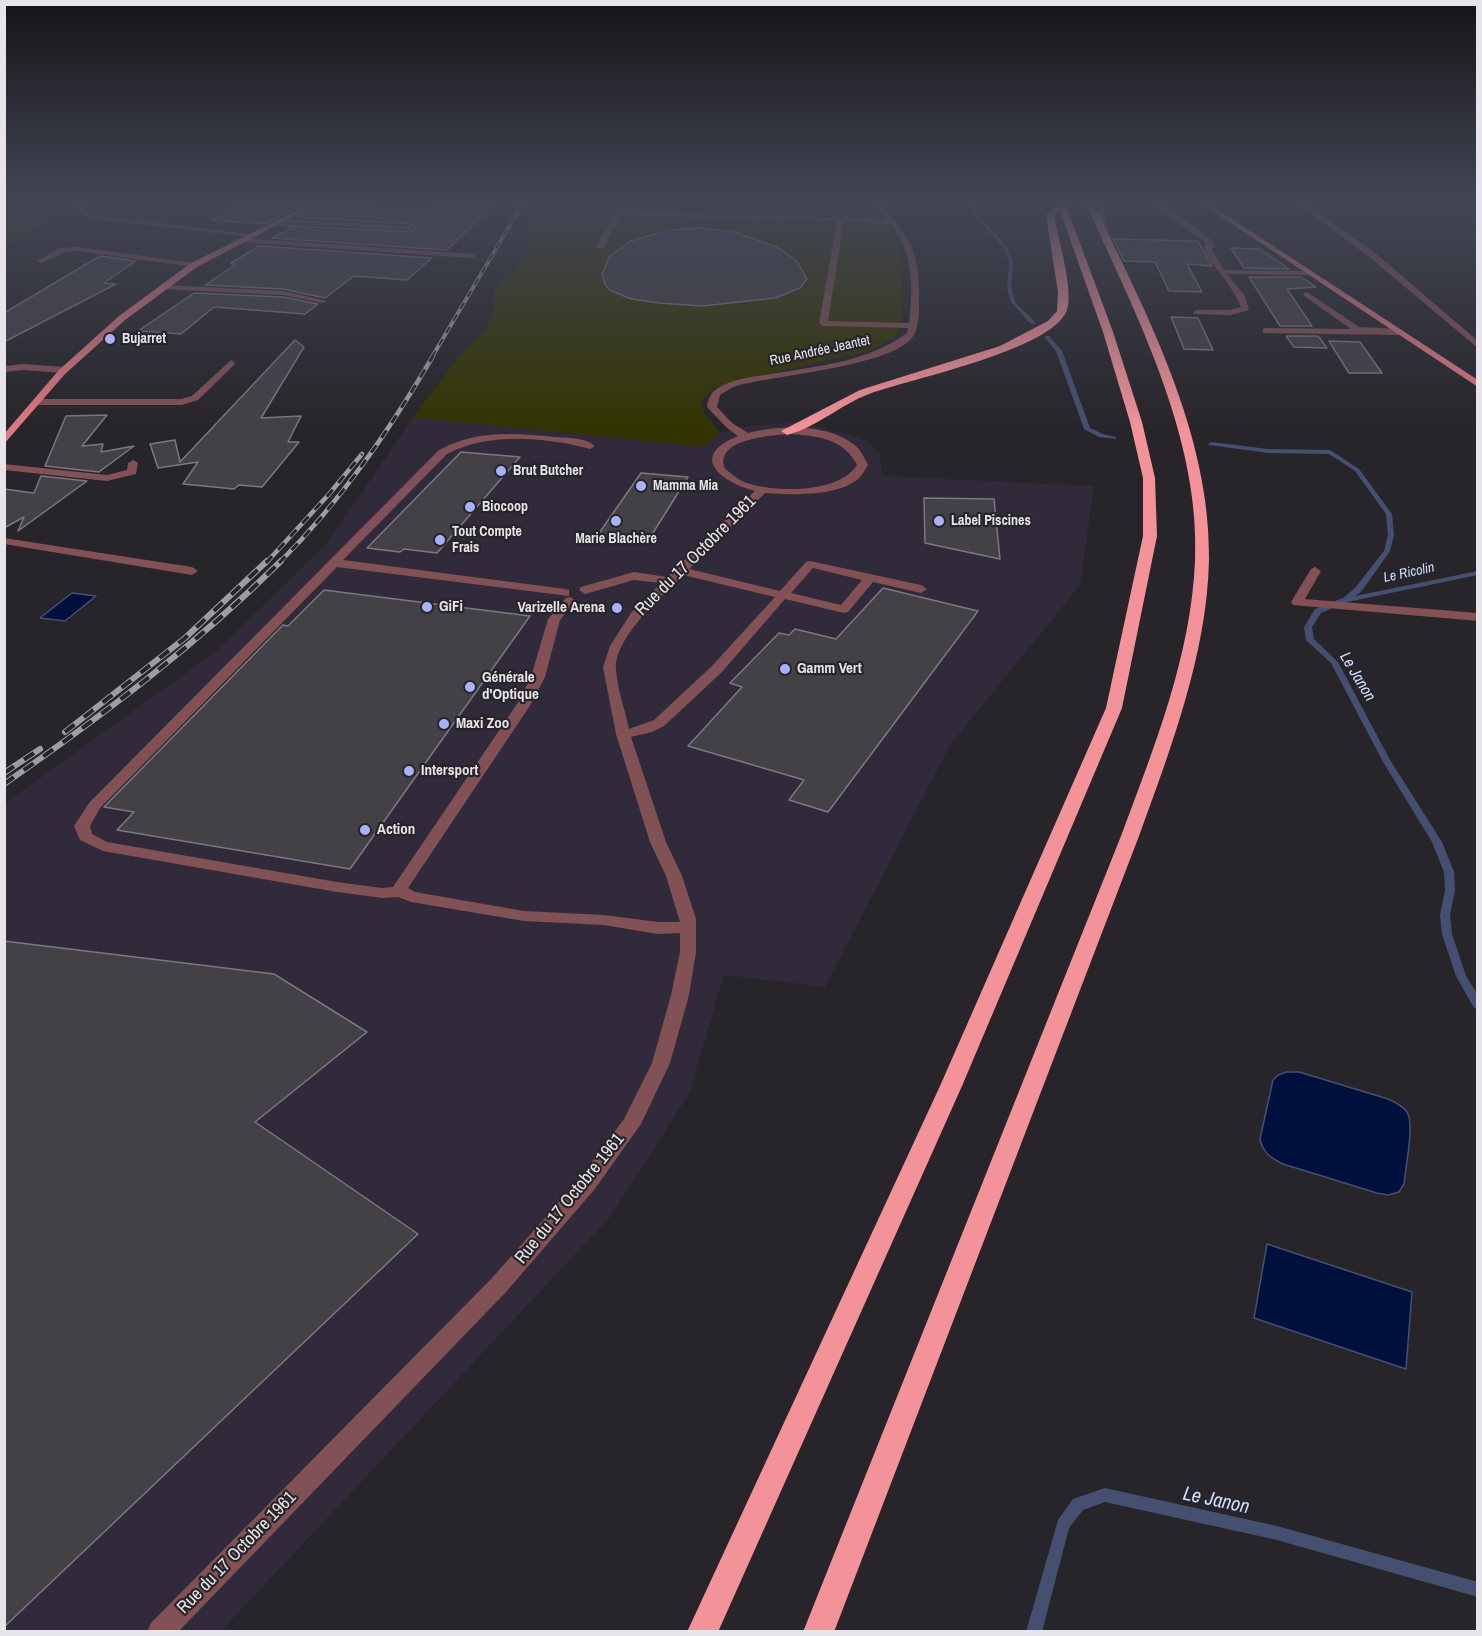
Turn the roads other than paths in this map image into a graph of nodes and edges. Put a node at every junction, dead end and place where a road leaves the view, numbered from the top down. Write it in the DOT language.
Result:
graph roads {
  1 [pos="179,276"];
  2 [pos="831,276"];
  3 [pos="912,276"];
  4 [pos="1060,276"];
  5 [pos="1088,276"];
  6 [pos="1123,276"];
  7 [pos="1225,276"];
  8 [pos="1313,276"];
  9 [pos="1397,276"];
  10 [pos="164,287"];
  11 [pos="1307,294"];
  12 [pos="323,301"];
  13 [pos="1197,312"];
  14 [pos="913,326"];
  15 [pos="1266,331"];
  16 [pos="1398,332"];
  17 [pos="1367,333"];
  18 [pos="1478,346"];
  19 [pos="231,363"];
  20 [pos="4,369"];
  21 [pos="64,370"];
  22 [pos="1478,384"];
  23 [pos="38,402"];
  24 [pos="787,431"];
  25 [pos="746,437"];
  26 [pos="4,441"];
  27 [pos="590,446"];
  28 [pos="133,463"];
  29 [pos="4,467"];
  30 [pos="761,491"];
  31 [pos="4,541"];
  32 [pos="335,563"];
  33 [pos="192,571"];
  34 [pos="1315,571"];
  35 [pos="675,576"];
  36 [pos="870,578"];
  37 [pos="921,589"];
  38 [pos="783,595"];
  39 [pos="567,597"];
  40 [pos="1478,617"];
  41 [pos="623,734"];
  42 [pos="401,891"];
  43 [pos="688,927"];
  44 [pos="160,1632"];
  45 [pos="702,1632"];
  46 [pos="818,1632"];
  1 -- 10 [label="main road"];
  2 -- 14 [label="street"];
  3 -- 14 [label="street"];
  4 -- 24 [label="highway"];
  5 -- 45 [label="highway"];
  6 -- 46 [label="highway"];
  7 -- 13 [label="street"];
  8 -- 16 [label="main road"];
  9 -- 18 [label="street"];
  10 -- 12 [label="street"];
  10 -- 21 [label="main road"];
  11 -- 17 [label="street"];
  14 -- 25 [label="street, Rue Andrée Jeantet"];
  15 -- 17 [label="street"];
  16 -- 17 [label="street"];
  16 -- 22 [label="main road"];
  19 -- 23 [label="street"];
  20 -- 21 [label="street"];
  21 -- 23 [label="main road"];
  23 -- 26 [label="main road"];
  24 -- 25 [label="street"];
  24 -- 30 [label="street"];
  25 -- 30 [label="street"];
  27 -- 32 [label="street"];
  28 -- 29 [label="street"];
  30 -- 35 [label="street, Rue du 17 Octobre 1961"];
  31 -- 33 [label="street"];
  32 -- 39 [label="street"];
  32 -- 42 [label="street"];
  34 -- 40 [label="street"];
  35 -- 38 [label="street"];
  35 -- 39 [label="street"];
  35 -- 41 [label="street, Rue du 17 Octobre 1961"];
  36 -- 37 [label="street"];
  36 -- 38 [label="street"];
  36 -- 38 [label="street"];
  38 -- 41 [label="street"];
  39 -- 42 [label="street"];
  41 -- 43 [label="street, Rue du 17 Octobre 1961"];
  42 -- 43 [label="street"];
  43 -- 44 [label="street, Rue du 17 Octobre 1961"];
}
